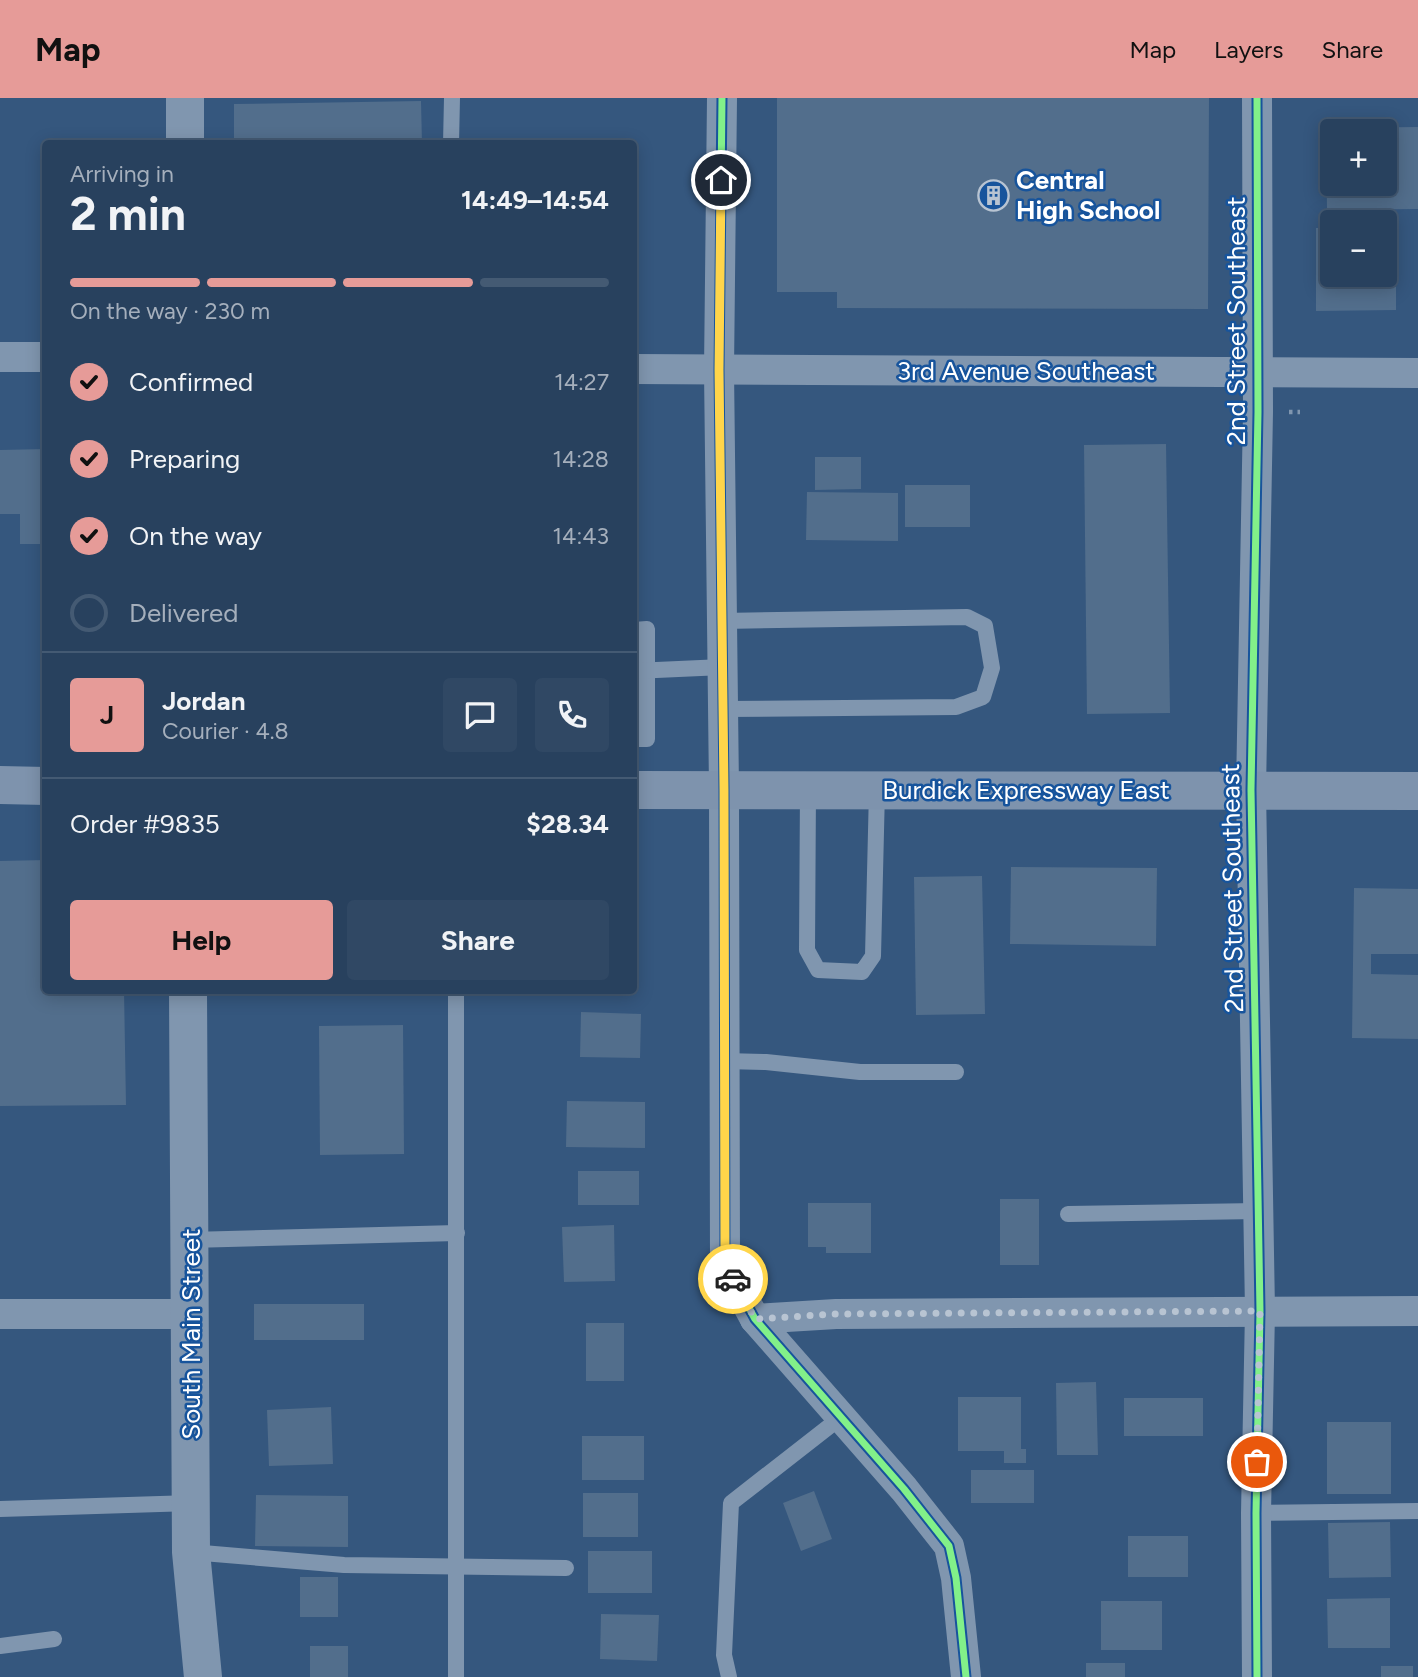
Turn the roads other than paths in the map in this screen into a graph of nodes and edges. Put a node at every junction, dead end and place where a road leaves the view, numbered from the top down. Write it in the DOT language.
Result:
graph roads {
  1 [pos="185,98"];
  2 [pos="452,98"];
  3 [pos="722,98"];
  4 [pos="1257,98"];
  5 [pos="185,140"];
  6 [pos="452,140"];
  7 [pos="0,357"];
  8 [pos="42,357"];
  9 [pos="637,369"];
  10 [pos="719,370"];
  11 [pos="1257,372"];
  12 [pos="1418,373"];
  13 [pos="722,621"];
  14 [pos="637,629"];
  15 [pos="723,667"];
  16 [pos="640,671"];
  17 [pos="723,709"];
  18 [pos="637,739"];
  19 [pos="0,785"];
  20 [pos="42,786"];
  21 [pos="724,789"];
  22 [pos="808,789"];
  23 [pos="637,790"];
  24 [pos="877,790"];
  25 [pos="1251,790"];
  26 [pos="1418,790"];
  27 [pos="188,994"];
  28 [pos="456,994"];
  29 [pos="724,1061"];
  30 [pos="956,1072"];
  31 [pos="1258,1210"];
  32 [pos="1068,1214"];
  33 [pos="457,1233"];
  34 [pos="191,1240"];
  35 [pos="1260,1311"];
  36 [pos="1418,1311"];
  37 [pos="0,1314"];
  38 [pos="191,1314"];
  39 [pos="755,1319"];
  40 [pos="840,1418"];
  41 [pos="192,1503"];
  42 [pos="0,1509"];
  43 [pos="1418,1511"];
  44 [pos="1256,1513"];
  45 [pos="191,1552"];
  46 [pos="457,1568"];
  47 [pos="566,1568"];
  48 [pos="54,1639"];
  49 [pos="0,1646"];
  50 [pos="203,1677"];
  51 [pos="456,1677"];
  52 [pos="729,1677"];
  53 [pos="966,1677"];
  54 [pos="1257,1677"];
  1 -- 5 [label="street"];
  2 -- 6 [label="lane"];
  3 -- 10 [label="street"];
  4 -- 11 [label="street, 2nd Street Southeast"];
  7 -- 8 [label="street"];
  9 -- 10 [label="street, 3rd Avenue Southeast"];
  10 -- 11 [label="street, 3rd Avenue Southeast"];
  10 -- 13 [label="street"];
  11 -- 12 [label="street, 3rd Avenue Southeast"];
  11 -- 25 [label="street, 2nd Street Southeast"];
  13 -- 15 [label="street"];
  13 -- 17 [label="lane"];
  14 -- 16 [label="lane"];
  15 -- 16 [label="lane"];
  15 -- 17 [label="street"];
  16 -- 18 [label="lane"];
  17 -- 21 [label="street"];
  19 -- 20 [label="main road"];
  21 -- 22 [label="main road, Burdick Expressway East"];
  21 -- 23 [label="main road, Burdick Expressway East"];
  21 -- 29 [label="street"];
  22 -- 24 [label="main road, Burdick Expressway East"];
  22 -- 24 [label="lane"];
  24 -- 25 [label="main road, Burdick Expressway East"];
  25 -- 26 [label="main road, Burdick Expressway East"];
  25 -- 31 [label="street, 2nd Street Southeast"];
  27 -- 34 [label="street, South Main Street"];
  28 -- 33 [label="lane"];
  29 -- 30 [label="lane"];
  29 -- 39 [label="street"];
  31 -- 32 [label="lane"];
  31 -- 35 [label="street, 2nd Street Southeast"];
  33 -- 34 [label="lane"];
  33 -- 46 [label="lane"];
  34 -- 38 [label="street, South Main Street"];
  35 -- 36 [label="street"];
  35 -- 39 [label="street"];
  35 -- 44 [label="street, 2nd Street Southeast"];
  37 -- 38 [label="street"];
  38 -- 41 [label="street, South Main Street"];
  39 -- 40 [label="street"];
  40 -- 52 [label="lane"];
  40 -- 53 [label="street"];
  41 -- 42 [label="lane"];
  41 -- 45 [label="street, South Main Street"];
  43 -- 44 [label="lane"];
  44 -- 54 [label="street, 2nd Street Southeast"];
  45 -- 46 [label="lane"];
  45 -- 50 [label="street, South Main Street"];
  46 -- 47 [label="lane"];
  46 -- 51 [label="lane"];
  48 -- 49 [label="lane"];
}
